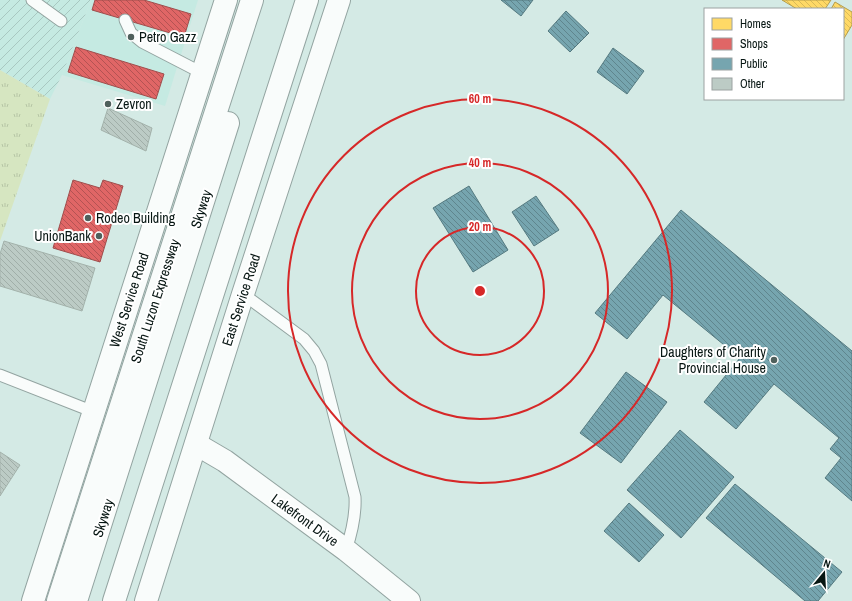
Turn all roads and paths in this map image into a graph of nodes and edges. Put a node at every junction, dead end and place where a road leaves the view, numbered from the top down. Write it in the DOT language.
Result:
graph roads {
  1 [pos="32,0"];
  2 [pos="226,0"];
  3 [pos="252,0"];
  4 [pos="267,0"];
  5 [pos="292,0"];
  6 [pos="307,0"];
  7 [pos="338,0"];
  8 [pos="125,20"];
  9 [pos="61,21"];
  10 [pos="202,73"];
  11 [pos="243,294"];
  12 [pos="0,375"];
  13 [pos="94,412"];
  14 [pos="196,444"];
  15 [pos="346,550"];
  16 [pos="33,601"];
  17 [pos="58,601"];
  18 [pos="76,601"];
  19 [pos="102,601"];
  20 [pos="114,601"];
  21 [pos="146,601"];
  22 [pos="409,601"];
  1 -- 9 [label="lane"];
  2 -- 10 [label="main road, West Service Road"];
  3 -- 17 [label="main road, South Luzon Expressway"];
  4 -- 18 [label="main road, Skyway"];
  5 -- 19 [label="main road, Skyway"];
  6 -- 20 [label="main road"];
  7 -- 11 [label="main road, East Service Road"];
  8 -- 10 [label="lane"];
  10 -- 13 [label="main road, West Service Road"];
  11 -- 14 [label="main road, East Service Road"];
  11 -- 15 [label="lane"];
  12 -- 13 [label="lane"];
  13 -- 16 [label="main road, West Service Road"];
  14 -- 15 [label="main road, Lakefront Drive"];
  14 -- 21 [label="main road, East Service Road"];
  15 -- 22 [label="main road, Lakefront Drive"];
}
